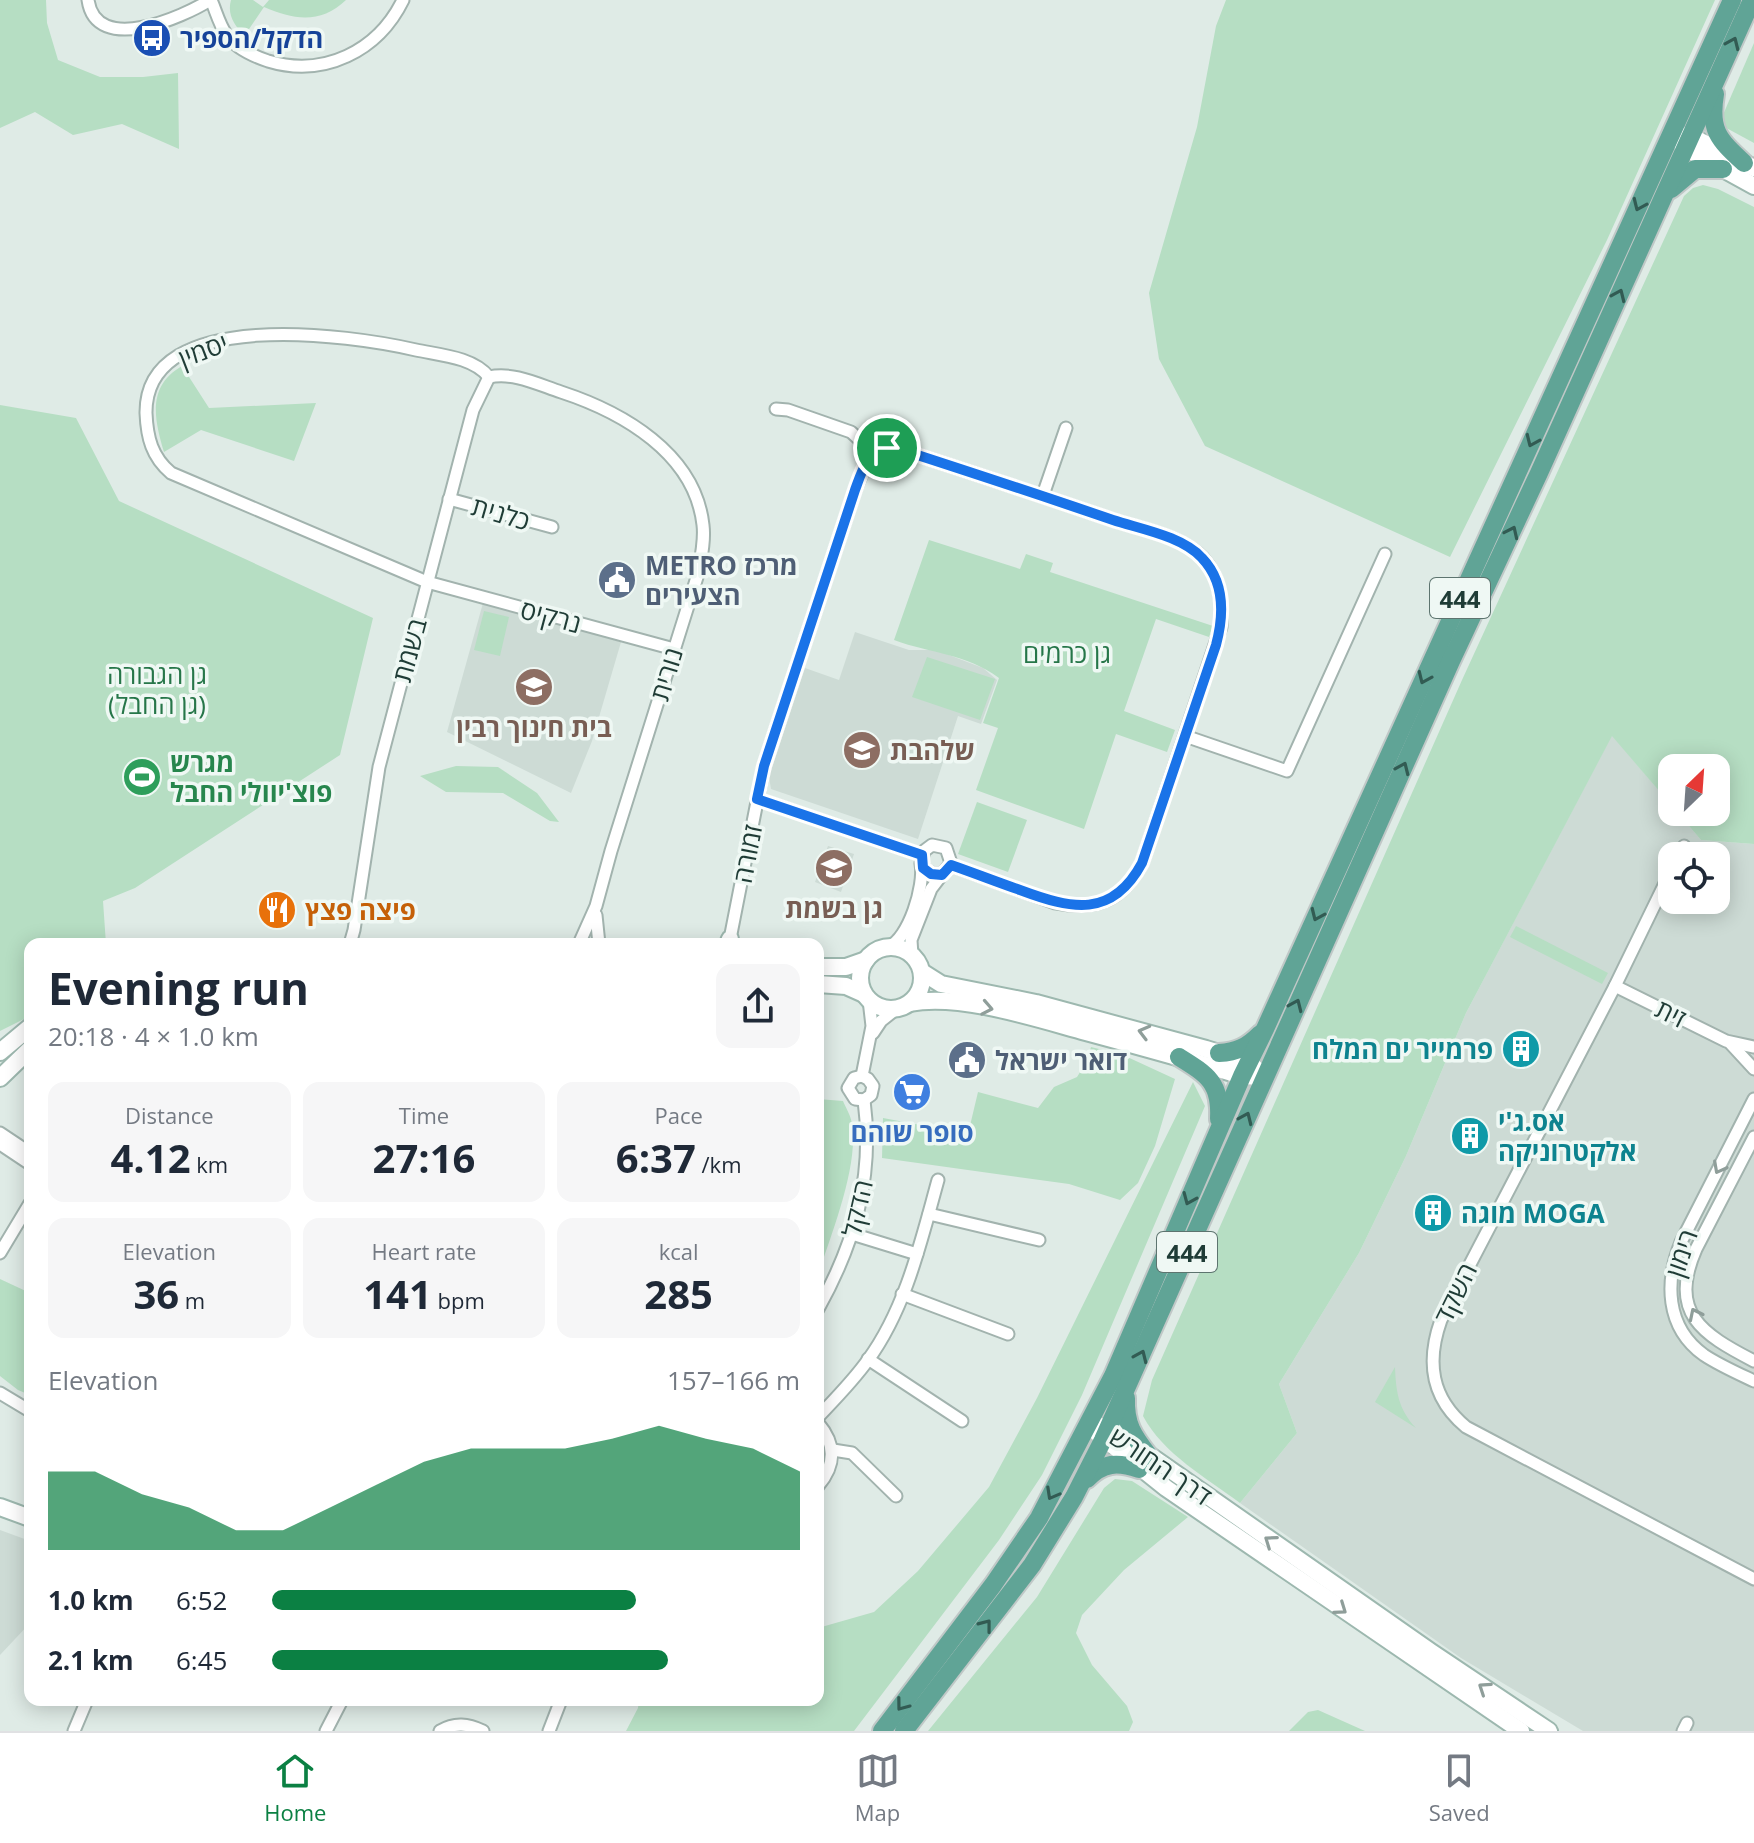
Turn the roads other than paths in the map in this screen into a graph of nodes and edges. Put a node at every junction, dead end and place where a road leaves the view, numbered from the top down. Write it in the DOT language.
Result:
graph roads {
  1 [pos="88,0"];
  2 [pos="210,0"];
  3 [pos="403,0"];
  4 [pos="1732,0"];
  5 [pos="1752,0"];
  6 [pos="1718,74"];
  7 [pos="1682,139"];
  8 [pos="1749,166"];
  9 [pos="1723,169"];
  10 [pos="1754,186"];
  11 [pos="1664,196"];
  12 [pos="489,377"];
  13 [pos="776,409"];
  14 [pos="1066,428"];
  15 [pos="874,453"];
  16 [pos="1043,495"];
  17 [pos="449,499"];
  18 [pos="552,527"];
  19 [pos="1385,554"];
  20 [pos="427,582"];
  21 [pos="674,649"];
  22 [pos="1185,736"];
  23 [pos="757,799"];
  24 [pos="922,859"];
  25 [pos="951,865"];
  26 [pos="942,875"];
  27 [pos="1658,898"];
  28 [pos="596,906"];
  29 [pos="353,938"];
  30 [pos="582,938"];
  31 [pos="599,938"];
  32 [pos="731,938"];
  33 [pos="888,947"];
  34 [pos="912,955"];
  35 [pos="866,960"];
  36 [pos="824,967"];
  37 [pos="922,972"];
  38 [pos="824,984"];
  39 [pos="1615,986"];
  40 [pos="867,997"];
  41 [pos="903,1006"];
  42 [pos="1265,1029"];
  43 [pos="24,1032"];
  44 [pos="870,1036"];
  45 [pos="1726,1041"];
  46 [pos="1754,1047"];
  47 [pos="0,1052"];
  48 [pos="1219,1053"];
  49 [pos="24,1055"];
  50 [pos="1179,1057"];
  51 [pos="1245,1069"];
  52 [pos="1754,1069"];
  53 [pos="862,1076"];
  54 [pos="1264,1077"];
  55 [pos="0,1078"];
  56 [pos="1754,1099"];
  57 [pos="864,1100"];
  58 [pos="1218,1129"];
  59 [pos="0,1133"];
  60 [pos="1754,1137"];
  61 [pos="0,1144"];
  62 [pos="24,1149"];
  63 [pos="24,1160"];
  64 [pos="938,1180"];
  65 [pos="24,1213"];
  66 [pos="929,1214"];
  67 [pos="852,1234"];
  68 [pos="1039,1240"];
  69 [pos="0,1253"];
  70 [pos="917,1254"];
  71 [pos="902,1294"];
  72 [pos="824,1297"];
  73 [pos="1008,1334"];
  74 [pos="868,1359"];
  75 [pos="1754,1361"];
  76 [pos="1754,1381"];
  77 [pos="1126,1391"];
  78 [pos="0,1393"];
  79 [pos="24,1407"];
  80 [pos="824,1410"];
  81 [pos="962,1421"];
  82 [pos="1089,1425"];
  83 [pos="824,1431"];
  84 [pos="1106,1433"];
  85 [pos="833,1450"];
  86 [pos="1144,1462"];
  87 [pos="824,1479"];
  88 [pos="1079,1486"];
  89 [pos="896,1496"];
  90 [pos="0,1507"];
  91 [pos="24,1516"];
  92 [pos="0,1518"];
  93 [pos="24,1527"];
  94 [pos="1754,1579"];
  95 [pos="84,1706"];
  96 [pos="339,1706"];
  97 [pos="559,1706"];
  98 [pos="74,1731"];
  99 [pos="326,1731"];
  100 [pos="440,1731"];
  101 [pos="483,1731"];
  102 [pos="549,1731"];
  103 [pos="882,1731"];
  104 [pos="904,1731"];
  105 [pos="1521,1731"];
  106 [pos="1549,1731"];
  1 -- 2 [label="street"];
  2 -- 3 [label="street"];
  4 -- 7 [label="main road, 444"];
  6 -- 5 [label="main road, 444, one-way"];
  6 -- 7 [label="main road, 444"];
  6 -- 8 [label="main road"];
  7 -- 8 [label="street"];
  7 -- 9 [label="street"];
  7 -- 11 [label="main road, 444"];
  7 -- 42 [label="main road, 444, one-way"];
  9 -- 10 [label="street"];
  9 -- 11 [label="main road"];
  54 -- 11 [label="main road, 444, one-way"];
  12 -- 17 [label="street, בשמת"];
  12 -- 20 [label="street, יסמין"];
  12 -- 21 [label="street, נורית"];
  13 -- 15 [label="street"];
  14 -- 16 [label="street"];
  15 -- 16 [label="street"];
  15 -- 23 [label="street, זמורה"];
  16 -- 22 [label="street"];
  17 -- 18 [label="street, כלנית"];
  17 -- 20 [label="street, בשמת"];
  19 -- 22 [label="street"];
  20 -- 21 [label="street, נרקיס"];
  20 -- 29 [label="street, בשמת"];
  21 -- 28 [label="street, נורית"];
  22 -- 25 [label="street"];
  23 -- 24 [label="street"];
  23 -- 32 [label="street, זמורה"];
  24 -- 25 [label="street"];
  24 -- 26 [label="street"];
  24 -- 33 [label="street"];
  25 -- 26 [label="street"];
  26 -- 34 [label="street"];
  27 -- 39 [label="street, השקד"];
  28 -- 30 [label="street, נורית"];
  28 -- 31 [label="street, נורית"];
  33 -- 34 [label="street"];
  33 -- 35 [label="street"];
  34 -- 37 [label="street"];
  35 -- 36 [label="street"];
  35 -- 40 [label="street"];
  37 -- 41 [label="street"];
  48 -- 37 [label="street, one-way"];
  38 -- 40 [label="street"];
  39 -- 45 [label="street, זית"];
  39 -- 94 [label="street, השקד"];
  40 -- 41 [label="street"];
  40 -- 44 [label="street"];
  41 -- 44 [label="street"];
  41 -- 50 [label="street, one-way"];
  42 -- 48 [label="main road"];
  42 -- 51 [label="main road, 444"];
  43 -- 47 [label="street"];
  44 -- 53 [label="street"];
  45 -- 46 [label="street, זית"];
  45 -- 52 [label="street, זית"];
  48 -- 51 [label="street"];
  49 -- 55 [label="street"];
  50 -- 51 [label="street"];
  50 -- 58 [label="main road"];
  51 -- 54 [label="street"];
  51 -- 58 [label="main road, 444"];
  53 -- 57 [label="street"];
  53 -- 57 [label="street"];
  77 -- 54 [label="main road, 444, one-way"];
  56 -- 76 [label="street, רימון, one-way"];
  57 -- 67 [label="street, הדקל"];
  58 -- 82 [label="main road, 444, one-way"];
  59 -- 62 [label="street"];
  75 -- 60 [label="street, רימון, one-way"];
  61 -- 63 [label="street"];
  64 -- 66 [label="street"];
  65 -- 69 [label="street"];
  66 -- 68 [label="street"];
  66 -- 70 [label="street"];
  67 -- 70 [label="street"];
  67 -- 72 [label="street, הדקל"];
  70 -- 71 [label="street"];
  71 -- 73 [label="street"];
  71 -- 74 [label="street"];
  74 -- 80 [label="street"];
  74 -- 81 [label="street"];
  77 -- 84 [label="main road, 444"];
  77 -- 86 [label="main road"];
  78 -- 79 [label="street"];
  82 -- 84 [label="street, דרך החורש"];
  82 -- 103 [label="main road, 444, one-way"];
  83 -- 85 [label="street"];
  84 -- 86 [label="street, דרך החורש"];
  84 -- 88 [label="main road, 444"];
  85 -- 87 [label="street"];
  85 -- 89 [label="street"];
  86 -- 88 [label="main road"];
  86 -- 105 [label="street, דרך החורש, one-way"];
  106 -- 86 [label="street, דרך החורש, one-way"];
  104 -- 88 [label="main road, 444, one-way"];
  90 -- 91 [label="street"];
  92 -- 93 [label="street"];
  95 -- 98 [label="street"];
  96 -- 99 [label="street"];
  97 -- 102 [label="street"];
  100 -- 101 [label="street"];
}
